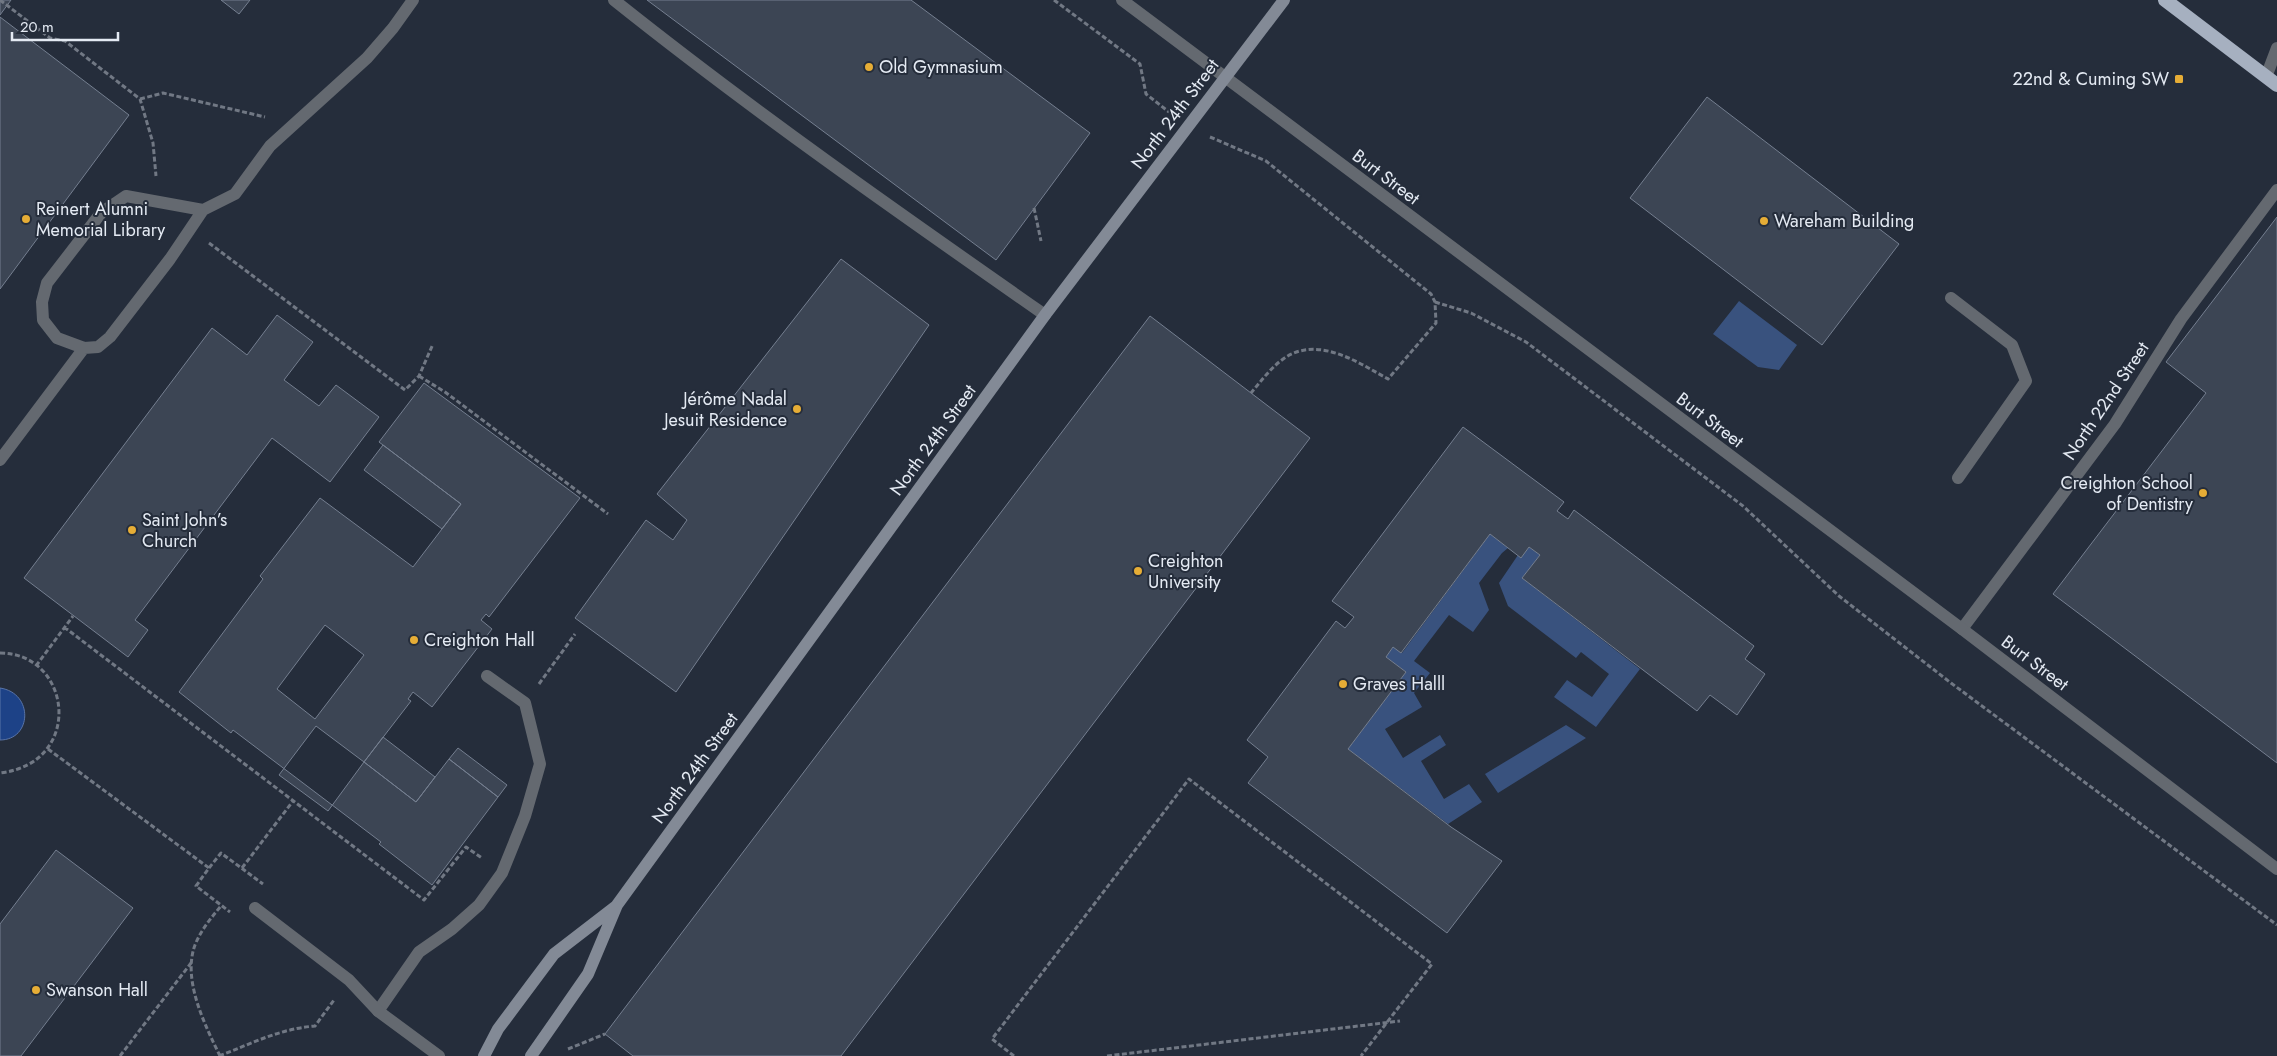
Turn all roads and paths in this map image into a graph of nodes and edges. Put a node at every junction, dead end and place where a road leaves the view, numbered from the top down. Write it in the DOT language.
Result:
graph roads {
  1 [pos="0,0"];
  2 [pos="413,0"];
  3 [pos="614,0"];
  4 [pos="1054,0"];
  5 [pos="1122,0"];
  6 [pos="1284,0"];
  7 [pos="2165,0"];
  8 [pos="2277,48"];
  9 [pos="2277,67"];
  10 [pos="1225,78"];
  11 [pos="2271,81"];
  12 [pos="140,99"];
  13 [pos="292,126"];
  14 [pos="1187,127"];
  15 [pos="2277,190"];
  16 [pos="152,199"];
  17 [pos="1034,208"];
  18 [pos="203,210"];
  19 [pos="190,229"];
  20 [pos="1041,242"];
  21 [pos="1951,298"];
  22 [pos="1436,302"];
  23 [pos="1045,315"];
  24 [pos="433,344"];
  25 [pos="84,348"];
  26 [pos="419,376"];
  27 [pos="1251,393"];
  28 [pos="0,460"];
  29 [pos="1958,478"];
  30 [pos="608,514"];
  31 [pos="73,616"];
  32 [pos="64,628"];
  33 [pos="1962,629"];
  34 [pos="575,634"];
  35 [pos="0,653"];
  36 [pos="36,666"];
  37 [pos="487,676"];
  38 [pos="525,703"];
  39 [pos="48,749"];
  40 [pos="0,773"];
  41 [pos="293,801"];
  42 [pos="210,868"];
  43 [pos="242,868"];
  44 [pos="2277,869"];
  45 [pos="502,873"];
  46 [pos="617,905"];
  47 [pos="220,906"];
  48 [pos="255,908"];
  49 [pos="2277,924"];
  50 [pos="192,962"];
  51 [pos="349,980"];
  52 [pos="378,1011"];
  53 [pos="1400,1021"];
  54 [pos="1387,1022"];
  55 [pos="605,1034"];
  56 [pos="560,1052"];
  57 [pos="120,1056"];
  58 [pos="219,1056"];
  59 [pos="439,1056"];
  60 [pos="484,1056"];
  61 [pos="531,1056"];
  62 [pos="1014,1056"];
  63 [pos="1107,1056"];
  64 [pos="1361,1056"];
  1 -- 12 [label="path"];
  2 -- 13 [label="street"];
  3 -- 23 [label="street"];
  4 -- 14 [label="path"];
  5 -- 10 [label="street, Burt Street"];
  6 -- 10 [label="main road, North 24th Street"];
  7 -- 11 [label="highway"];
  8 -- 11 [label="street"];
  9 -- 11 [label="street"];
  10 -- 14 [label="main road, North 24th Street"];
  10 -- 33 [label="street, Burt Street"];
  12 -- 13 [label="path"];
  12 -- 16 [label="path"];
  13 -- 18 [label="street"];
  14 -- 22 [label="path"];
  14 -- 23 [label="main road, North 24th Street"];
  15 -- 33 [label="street, North 22nd Street"];
  16 -- 18 [label="street"];
  16 -- 25 [label="street"];
  17 -- 20 [label="path"];
  18 -- 19 [label="street"];
  19 -- 25 [label="street"];
  19 -- 26 [label="path"];
  21 -- 29 [label="street"];
  22 -- 27 [label="path"];
  22 -- 49 [label="path"];
  23 -- 46 [label="main road, North 24th Street"];
  24 -- 26 [label="path"];
  25 -- 28 [label="street"];
  26 -- 30 [label="path"];
  31 -- 32 [label="path"];
  32 -- 36 [label="path"];
  32 -- 41 [label="path"];
  33 -- 44 [label="street, Burt Street"];
  34 -- 38 [label="path"];
  35 -- 36 [label="path"];
  36 -- 39 [label="path"];
  37 -- 38 [label="street"];
  38 -- 45 [label="street"];
  39 -- 40 [label="path"];
  39 -- 42 [label="path"];
  41 -- 43 [label="path"];
  41 -- 45 [label="path"];
  42 -- 43 [label="path"];
  42 -- 47 [label="path"];
  43 -- 48 [label="path"];
  45 -- 52 [label="street"];
  46 -- 60 [label="main road, North 24th Street"];
  46 -- 61 [label="main road, North 24th Street"];
  47 -- 48 [label="path"];
  47 -- 50 [label="path"];
  48 -- 51 [label="street"];
  50 -- 57 [label="path"];
  50 -- 58 [label="path"];
  51 -- 52 [label="street"];
  51 -- 58 [label="path"];
  52 -- 59 [label="street"];
  53 -- 54 [label="path"];
  54 -- 62 [label="path"];
  54 -- 63 [label="path"];
  54 -- 64 [label="path"];
  55 -- 56 [label="path"];
}
